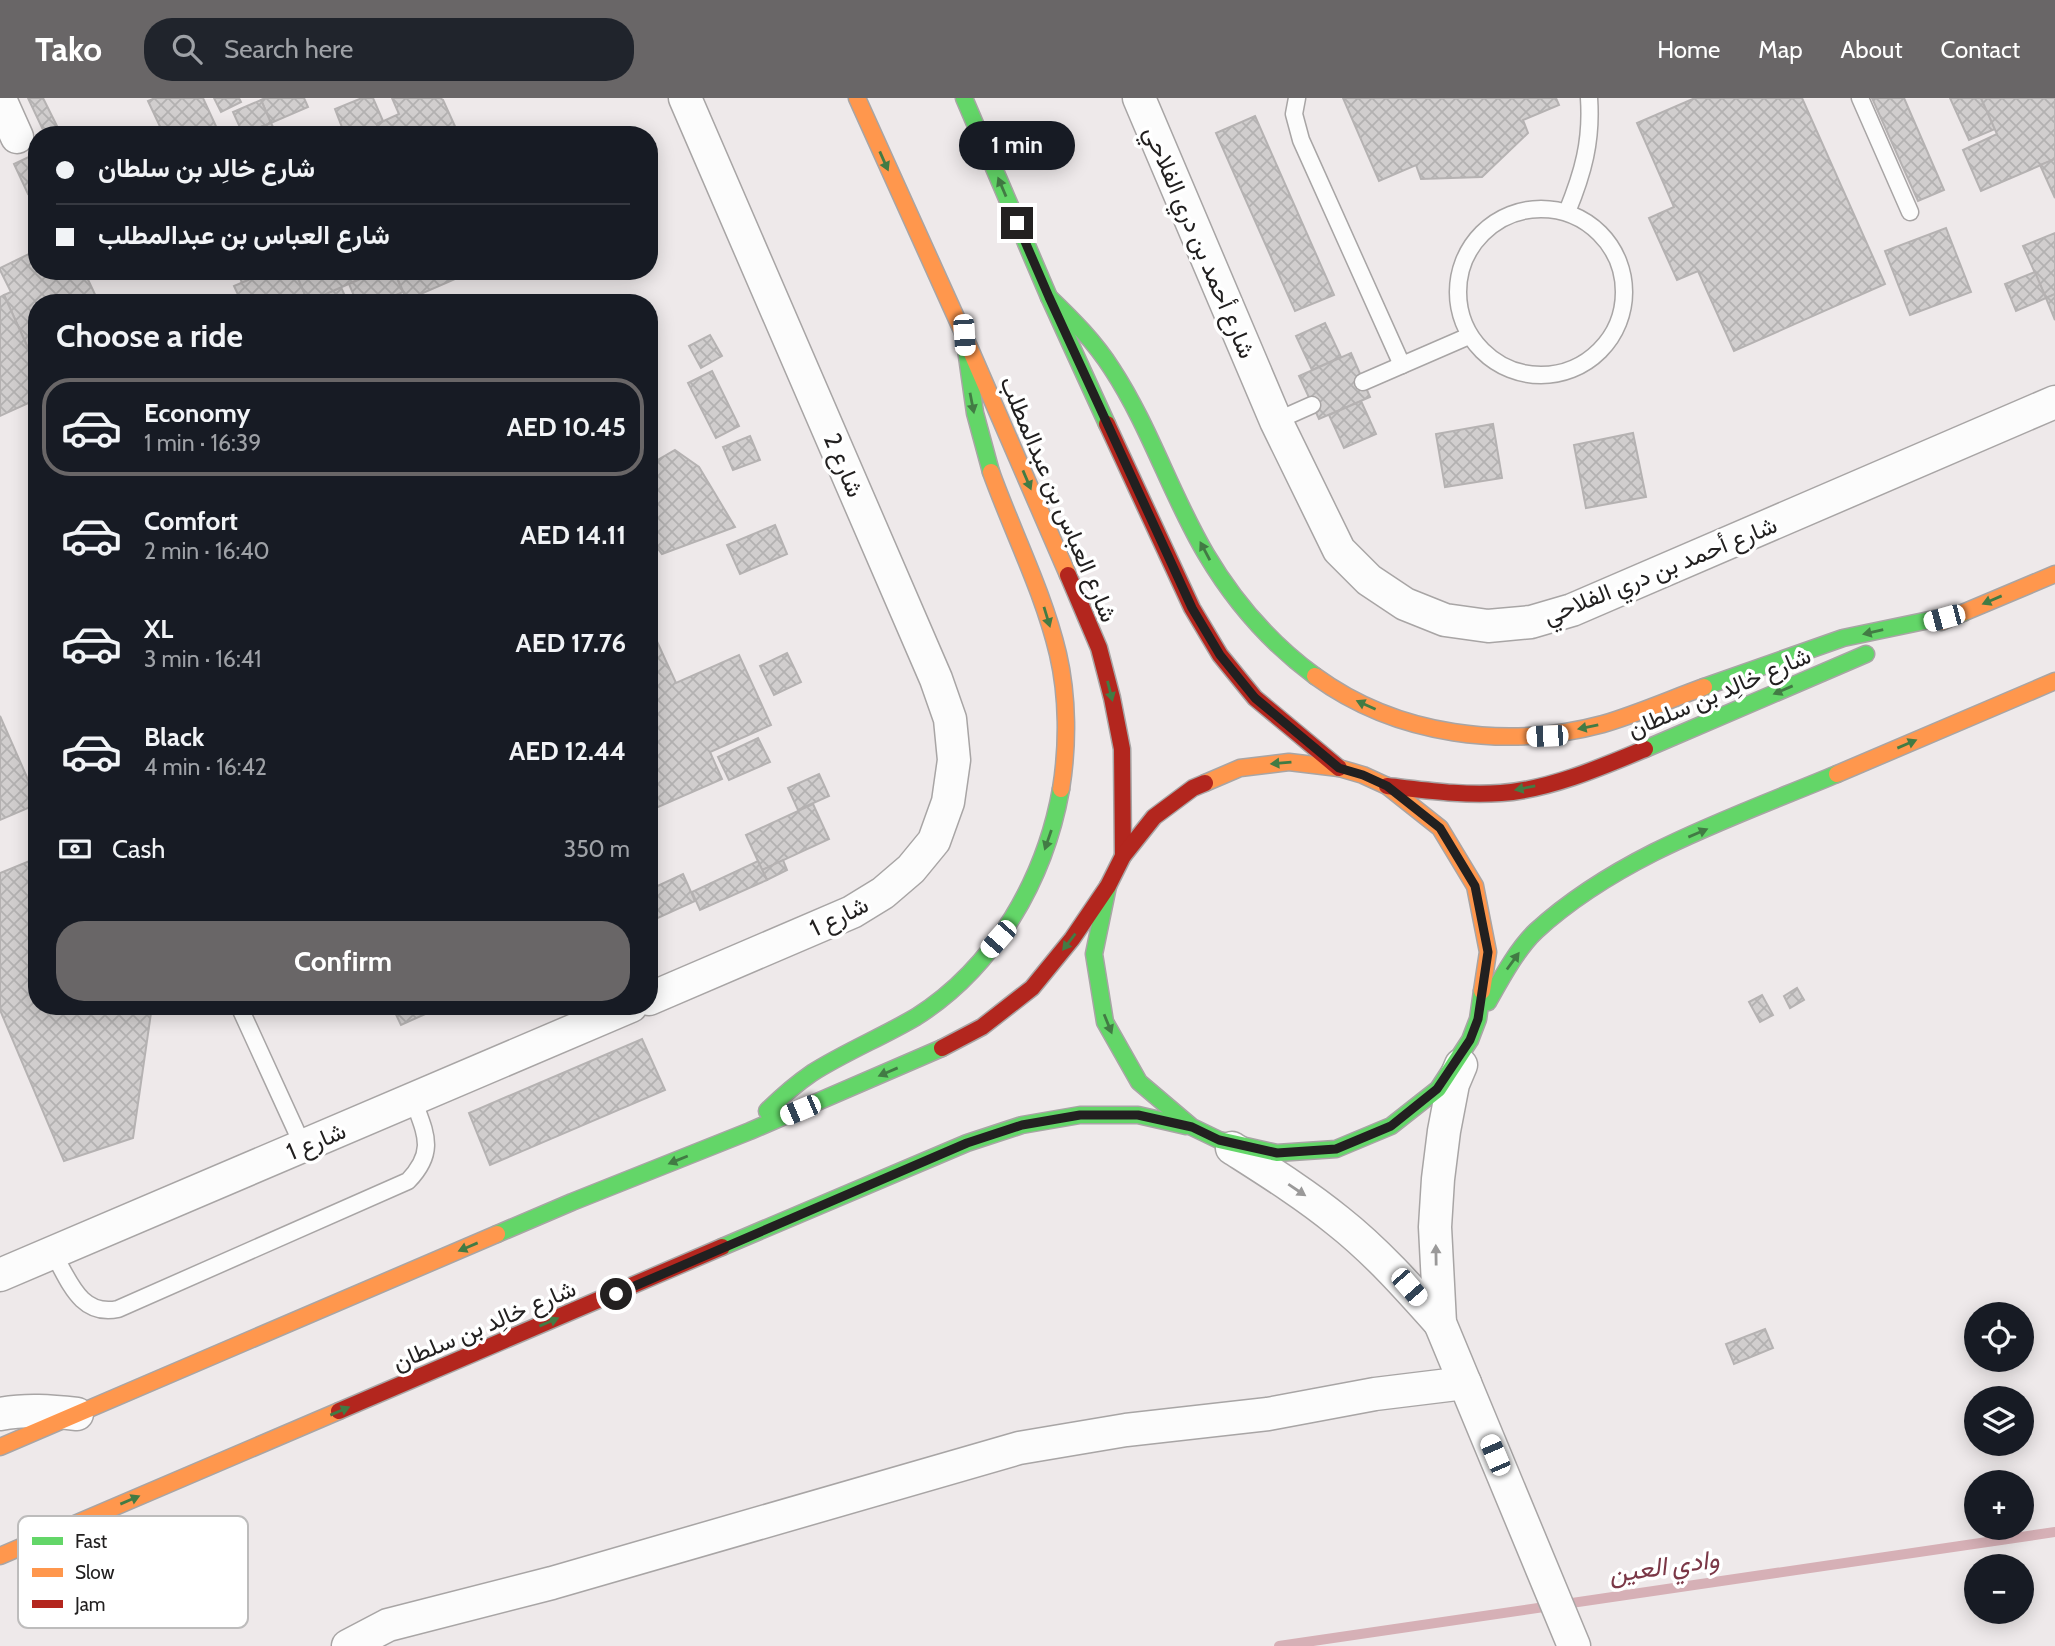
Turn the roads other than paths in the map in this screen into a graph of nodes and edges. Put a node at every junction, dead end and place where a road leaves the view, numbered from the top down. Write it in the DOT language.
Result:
graph roads {
  1 [pos="685,98"];
  2 [pos="857,98"];
  3 [pos="964,98"];
  4 [pos="1139,98"];
  5 [pos="1297,98"];
  6 [pos="1589,98"];
  7 [pos="1860,98"];
  8 [pos="0,99"];
  9 [pos="17,137"];
  10 [pos="1567,212"];
  11 [pos="1910,212"];
  12 [pos="1049,297"];
  13 [pos="964,335"];
  14 [pos="1469,335"];
  15 [pos="1402,365"];
  16 [pos="1363,382"];
  17 [pos="2055,401"];
  18 [pos="1312,405"];
  19 [pos="1276,421"];
  20 [pos="2055,574"];
  21 [pos="1963,613"];
  22 [pos="2055,681"];
  23 [pos="1339,768"];
  24 [pos="1387,786"];
  25 [pos="933,841"];
  26 [pos="1122,856"];
  27 [pos="1108,886"];
  28 [pos="658,995"];
  29 [pos="243,1015"];
  30 [pos="610,1015"];
  31 [pos="1474,1030"];
  32 [pos="413,1099"];
  33 [pos="750,1131"];
  34 [pos="1206,1133"];
  35 [pos="303,1146"];
  36 [pos="53,1253"];
  37 [pos="0,1275"];
  38 [pos="1440,1323"];
  39 [pos="1465,1383"];
  40 [pos="0,1414"];
  41 [pos="79,1414"];
  42 [pos="0,1447"];
  43 [pos="94,1516"];
  44 [pos="18,1548"];
  45 [pos="0,1556"];
  46 [pos="348,1646"];
  47 [pos="1574,1646"];
  1 -- 25 [label="street, شارع 2"];
  2 -- 13 [label="main road, شارع العباس بن عبدالمطلب, one-way"];
  12 -- 3 [label="main road, one-way"];
  4 -- 19 [label="street, شارع أحمد بن دري الفلاحي"];
  5 -- 15 [label="lane"];
  6 -- 10 [label="lane"];
  7 -- 11 [label="lane"];
  8 -- 9 [label="street"];
  10 -- 14 [label="lane"];
  10 -- 14 [label="lane"];
  21 -- 12 [label="main road, one-way"];
  12 -- 23 [label="main road"];
  13 -- 26 [label="main road, شارع العباس بن عبدالمطلب, one-way"];
  13 -- 33 [label="main road, one-way"];
  14 -- 15 [label="lane"];
  15 -- 16 [label="lane"];
  17 -- 19 [label="street, شارع أحمد بن دري الفلاحي"];
  18 -- 19 [label="lane"];
  20 -- 21 [label="main road, شارع خالِد بن سلطان, one-way"];
  21 -- 24 [label="main road, شارع خالِد بن سلطان, one-way"];
  31 -- 22 [label="main road, one-way"];
  23 -- 24 [label="main road"];
  23 -- 26 [label="main road, one-way"];
  24 -- 31 [label="main road"];
  25 -- 28 [label="street, شارع 1"];
  26 -- 27 [label="main road"];
  27 -- 33 [label="main road, one-way"];
  27 -- 34 [label="main road, one-way"];
  29 -- 35 [label="lane"];
  30 -- 32 [label="street, شارع 1"];
  31 -- 34 [label="main road, شارع خالِد بن سلطان"];
  38 -- 31 [label="street, one-way"];
  32 -- 35 [label="street, شارع 1"];
  32 -- 36 [label="lane"];
  33 -- 41 [label="main road, one-way"];
  34 -- 38 [label="street, one-way"];
  43 -- 34 [label="main road, شارع خالِد بن سلطان, one-way"];
  35 -- 36 [label="street, شارع 1"];
  36 -- 37 [label="street, شارع 1"];
  38 -- 39 [label="street"];
  39 -- 46 [label="street"];
  39 -- 47 [label="street"];
  40 -- 41 [label="street"];
  41 -- 42 [label="main road"];
  45 -- 44 [label="main road, شارع خالِد بن سلطان, one-way"];
}
